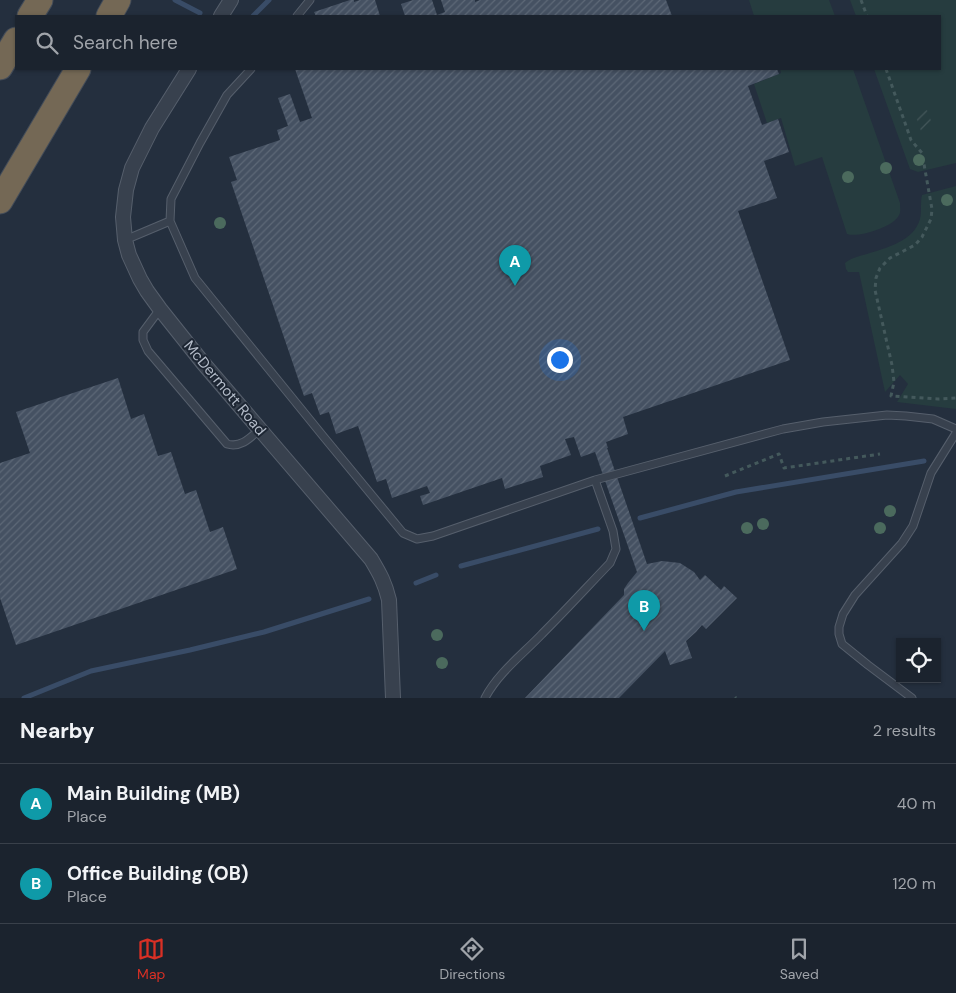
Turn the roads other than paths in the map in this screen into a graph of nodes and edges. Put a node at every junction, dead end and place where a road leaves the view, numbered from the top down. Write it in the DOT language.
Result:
graph roads {
  1 [pos="40,0"];
  2 [pos="118,0"];
  3 [pos="231,0"];
  4 [pos="310,0"];
  5 [pos="31,15"];
  6 [pos="110,15"];
  7 [pos="222,15"];
  8 [pos="298,15"];
  9 [pos="15,42"];
  10 [pos="0,67"];
  11 [pos="77,70"];
  12 [pos="188,70"];
  13 [pos="250,70"];
  14 [pos="0,201"];
  15 [pos="170,221"];
  16 [pos="126,240"];
  17 [pos="160,309"];
  18 [pos="260,429"];
  19 [pos="956,431"];
  20 [pos="595,480"];
  21 [pos="392,698"];
  22 [pos="485,698"];
  23 [pos="912,698"];
  1 -- 5 [label="highway"];
  2 -- 6 [label="highway"];
  3 -- 7 [label="street"];
  4 -- 8 [label="lane"];
  9 -- 10 [label="highway"];
  11 -- 14 [label="highway"];
  12 -- 16 [label="street, McDermott Road"];
  13 -- 15 [label="lane"];
  15 -- 16 [label="lane"];
  15 -- 20 [label="lane"];
  16 -- 17 [label="street, McDermott Road"];
  17 -- 18 [label="street, McDermott Road"];
  17 -- 18 [label="lane"];
  18 -- 21 [label="street, McDermott Road"];
  19 -- 20 [label="lane"];
  19 -- 23 [label="lane"];
  20 -- 22 [label="lane"];
}
